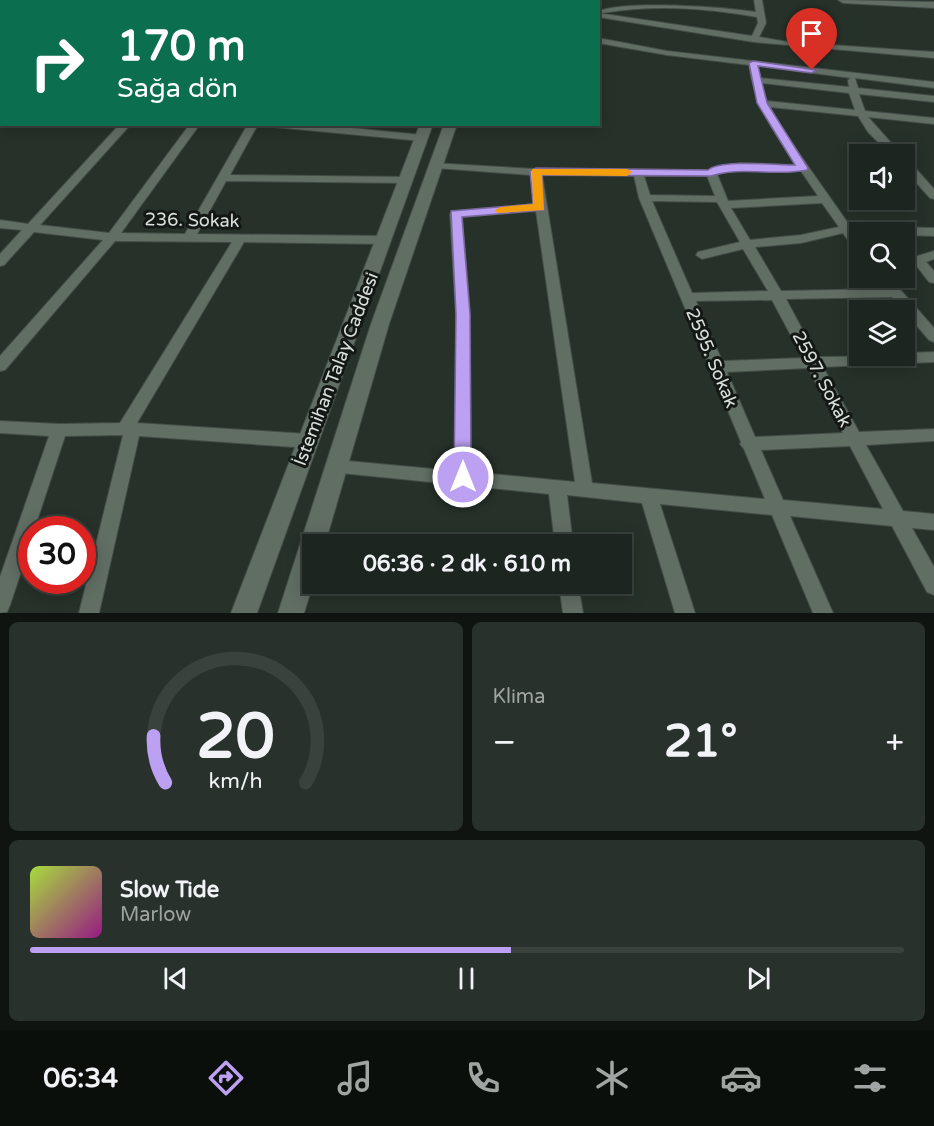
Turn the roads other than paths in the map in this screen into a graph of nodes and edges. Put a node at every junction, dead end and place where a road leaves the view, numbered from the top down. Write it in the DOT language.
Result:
graph roads {
  1 [pos="758,0"];
  2 [pos="843,0"];
  3 [pos="934,5"];
  4 [pos="600,14"];
  5 [pos="600,14"];
  6 [pos="759,15"];
  7 [pos="600,40"];
  8 [pos="754,40"];
  9 [pos="934,56"];
  10 [pos="753,63"];
  11 [pos="852,75"];
  12 [pos="756,80"];
  13 [pos="934,85"];
  14 [pos="853,89"];
  15 [pos="934,99"];
  16 [pos="762,103"];
  17 [pos="859,112"];
  18 [pos="934,122"];
  19 [pos="124,126"];
  20 [pos="194,126"];
  21 [pos="252,126"];
  22 [pos="304,126"];
  23 [pos="450,126"];
  24 [pos="424,131"];
  25 [pos="885,144"];
  26 [pos="436,165"];
  27 [pos="803,168"];
  28 [pos="536,171"];
  29 [pos="638,172"];
  30 [pos="711,173"];
  31 [pos="915,174"];
  32 [pos="222,178"];
  33 [pos="407,180"];
  34 [pos="934,196"];
  35 [pos="645,198"];
  36 [pos="824,199"];
  37 [pos="723,202"];
  38 [pos="540,207"];
  39 [pos="0,224"];
  40 [pos="34,228"];
  41 [pos="846,229"];
  42 [pos="934,232"];
  43 [pos="849,233"];
  44 [pos="112,237"];
  45 [pos="189,238"];
  46 [pos="240,239"];
  47 [pos="385,240"];
  48 [pos="747,244"];
  49 [pos="702,255"];
  50 [pos="934,255"];
  51 [pos="0,262"];
  52 [pos="934,279"];
  53 [pos="892,288"];
  54 [pos="897,293"];
  55 [pos="777,296"];
  56 [pos="687,297"];
  57 [pos="934,337"];
  58 [pos="934,357"];
  59 [pos="814,364"];
  60 [pos="0,366"];
  61 [pos="716,368"];
  62 [pos="0,427"];
  63 [pos="128,429"];
  64 [pos="59,430"];
  65 [pos="934,435"];
  66 [pos="855,440"];
  67 [pos="308,441"];
  68 [pos="748,444"];
  69 [pos="337,467"];
  70 [pos="463,477"];
  71 [pos="557,488"];
  72 [pos="585,491"];
  73 [pos="649,498"];
  74 [pos="776,510"];
  75 [pos="898,520"];
  76 [pos="934,522"];
  77 [pos="316,534"];
  78 [pos="563,534"];
  79 [pos="302,578"];
  80 [pos="934,586"];
  81 [pos="571,594"];
  82 [pos="0,605"];
  83 [pos="89,613"];
  84 [pos="244,613"];
  85 [pos="291,613"];
  86 [pos="573,613"];
  87 [pos="685,613"];
  88 [pos="822,613"];
  1 -- 6 [label="street"];
  2 -- 3 [label="main road"];
  4 -- 6 [label="street"];
  5 -- 8 [label="street"];
  6 -- 8 [label="street"];
  7 -- 10 [label="street"];
  8 -- 9 [label="street"];
  10 -- 11 [label="street"];
  10 -- 12 [label="street"];
  11 -- 13 [label="street"];
  11 -- 14 [label="street"];
  12 -- 14 [label="street"];
  12 -- 16 [label="street"];
  14 -- 15 [label="street"];
  14 -- 17 [label="street"];
  16 -- 17 [label="street"];
  16 -- 27 [label="street"];
  17 -- 18 [label="street"];
  17 -- 25 [label="street"];
  19 -- 40 [label="street"];
  20 -- 44 [label="street"];
  21 -- 32 [label="street"];
  22 -- 24 [label="street"];
  23 -- 26 [label="street, İstemihan Talay Caddesi"];
  24 -- 33 [label="street, İstemihan Talay Caddesi"];
  26 -- 28 [label="street"];
  26 -- 69 [label="street, İstemihan Talay Caddesi"];
  27 -- 30 [label="street"];
  27 -- 36 [label="street"];
  28 -- 29 [label="street"];
  28 -- 38 [label="street"];
  29 -- 30 [label="street"];
  29 -- 35 [label="street"];
  30 -- 37 [label="street, 2597. Sokak"];
  31 -- 34 [label="street"];
  32 -- 33 [label="street"];
  32 -- 45 [label="street"];
  33 -- 47 [label="street, İstemihan Talay Caddesi"];
  35 -- 37 [label="street"];
  35 -- 56 [label="street"];
  36 -- 37 [label="street"];
  36 -- 41 [label="street"];
  37 -- 48 [label="street, 2597. Sokak"];
  38 -- 70 [label="street"];
  38 -- 72 [label="street"];
  39 -- 40 [label="street, 236. Sokak"];
  40 -- 44 [label="street, 236. Sokak"];
  40 -- 51 [label="street"];
  41 -- 42 [label="street"];
  41 -- 43 [label="street"];
  41 -- 48 [label="street"];
  44 -- 45 [label="street, 236. Sokak"];
  44 -- 60 [label="street"];
  45 -- 46 [label="street, 236. Sokak"];
  46 -- 47 [label="street, 236. Sokak"];
  46 -- 63 [label="street"];
  47 -- 67 [label="street, İstemihan Talay Caddesi"];
  48 -- 49 [label="street"];
  48 -- 55 [label="street, 2597. Sokak"];
  50 -- 52 [label="street"];
  53 -- 54 [label="street"];
  54 -- 55 [label="street, 2595. Sokak"];
  54 -- 57 [label="street"];
  55 -- 56 [label="street, 2595. Sokak"];
  55 -- 59 [label="street, 2597. Sokak"];
  56 -- 61 [label="street, 2595. Sokak"];
  58 -- 59 [label="street"];
  59 -- 61 [label="street"];
  59 -- 66 [label="street, 2597. Sokak"];
  61 -- 68 [label="street, 2595. Sokak"];
  62 -- 64 [label="street"];
  63 -- 64 [label="street"];
  63 -- 67 [label="street"];
  63 -- 83 [label="street"];
  64 -- 82 [label="street"];
  65 -- 66 [label="street"];
  66 -- 68 [label="street"];
  66 -- 75 [label="street, 2597. Sokak"];
  67 -- 84 [label="street, İstemihan Talay Caddesi"];
  68 -- 74 [label="street, 2595. Sokak"];
  69 -- 70 [label="street"];
  69 -- 77 [label="street, İstemihan Talay Caddesi"];
  70 -- 71 [label="street"];
  71 -- 72 [label="street"];
  71 -- 78 [label="street"];
  72 -- 73 [label="street"];
  73 -- 74 [label="street"];
  73 -- 87 [label="street"];
  74 -- 75 [label="street"];
  74 -- 88 [label="street, 2595. Sokak"];
  75 -- 76 [label="street"];
  75 -- 80 [label="street, 2597. Sokak"];
  79 -- 85 [label="street, İstemihan Talay Caddesi"];
  81 -- 86 [label="street"];
}
